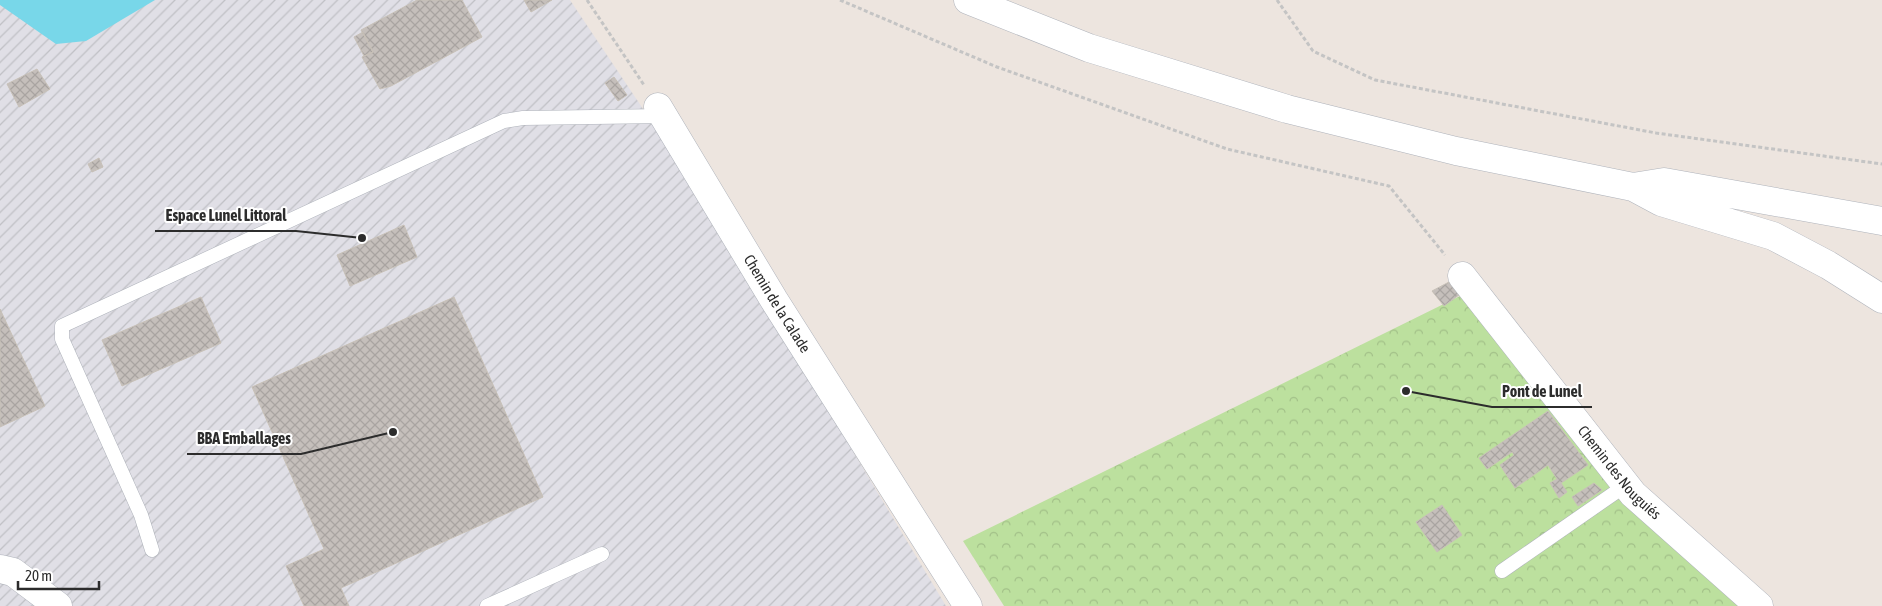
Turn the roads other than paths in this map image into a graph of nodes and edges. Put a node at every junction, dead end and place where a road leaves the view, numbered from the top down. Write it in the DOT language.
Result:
graph roads {
  1 [pos="968,0"];
  2 [pos="661,111"];
  3 [pos="1633,186"];
  4 [pos="1882,221"];
  5 [pos="1462,276"];
  6 [pos="1882,299"];
  7 [pos="1626,485"];
  8 [pos="152,550"];
  9 [pos="602,554"];
  10 [pos="0,569"];
  11 [pos="1502,572"];
  12 [pos="58,606"];
  13 [pos="487,606"];
  14 [pos="968,606"];
  15 [pos="1758,606"];
  1 -- 3 [label="main road"];
  2 -- 8 [label="lane"];
  2 -- 14 [label="main road, Chemin de la Calade"];
  3 -- 4 [label="main road"];
  3 -- 6 [label="main road"];
  5 -- 7 [label="main road, Chemin des Nouguiés"];
  7 -- 11 [label="lane"];
  7 -- 15 [label="main road, Chemin des Nouguiés"];
  9 -- 13 [label="lane"];
  10 -- 12 [label="main road"];
}
